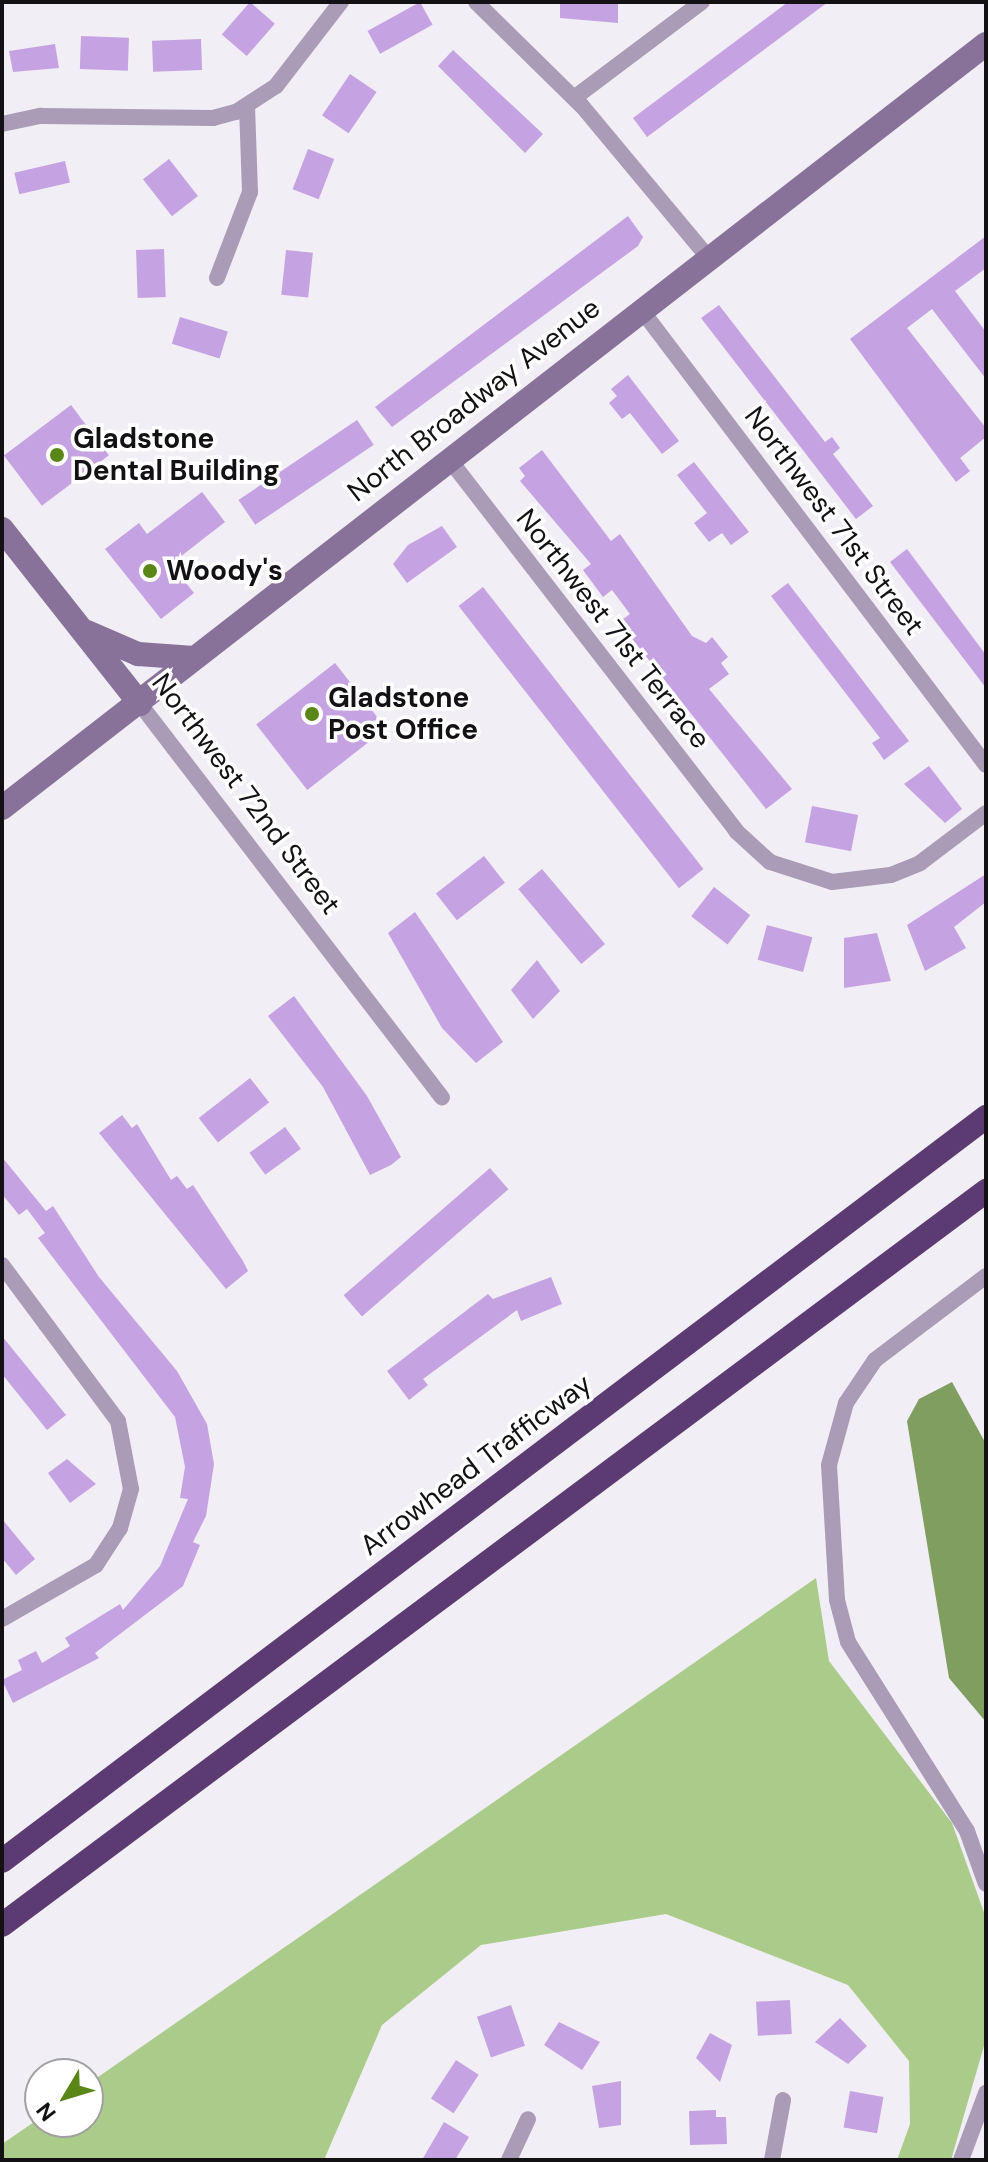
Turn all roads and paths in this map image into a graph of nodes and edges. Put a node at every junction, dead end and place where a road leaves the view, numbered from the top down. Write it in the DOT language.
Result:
graph roads {
  1 [pos="341,2"];
  2 [pos="476,2"];
  3 [pos="702,2"];
  4 [pos="986,44"];
  5 [pos="574,98"];
  6 [pos="247,107"];
  7 [pos="2,124"];
  8 [pos="707,256"];
  9 [pos="217,278"];
  10 [pos="640,308"];
  11 [pos="449,459"];
  12 [pos="2,529"];
  13 [pos="81,629"];
  14 [pos="194,658"];
  15 [pos="140,704"];
  16 [pos="986,765"];
  17 [pos="2,808"];
  18 [pos="986,813"];
  19 [pos="442,1097"];
  20 [pos="986,1117"];
  21 [pos="986,1191"];
  22 [pos="2,1265"];
  23 [pos="986,1276"];
  24 [pos="2,1619"];
  25 [pos="2,1861"];
  26 [pos="986,1884"];
  27 [pos="2,1925"];
  28 [pos="986,2093"];
  29 [pos="783,2100"];
  30 [pos="528,2119"];
  31 [pos="509,2160"];
  32 [pos="772,2160"];
  33 [pos="961,2160"];
  1 -- 6 [label="street"];
  2 -- 5 [label="street"];
  3 -- 5 [label="street"];
  4 -- 8 [label="main road, North Broadway Avenue"];
  5 -- 8 [label="street"];
  6 -- 7 [label="street"];
  6 -- 9 [label="street"];
  8 -- 10 [label="main road, North Broadway Avenue"];
  10 -- 11 [label="main road, North Broadway Avenue"];
  10 -- 16 [label="street, Northwest 71st Street"];
  11 -- 14 [label="main road, North Broadway Avenue"];
  11 -- 18 [label="street, Northwest 71st Terrace"];
  12 -- 13 [label="main road, Northwest 72nd Street"];
  13 -- 14 [label="main road"];
  13 -- 15 [label="main road, Northwest 72nd Street"];
  14 -- 15 [label="main road, North Broadway Avenue"];
  15 -- 17 [label="main road, North Broadway Avenue"];
  15 -- 19 [label="street, Northwest 72nd Street"];
  20 -- 25 [label="highway, Arrowhead Trafficway"];
  21 -- 27 [label="highway"];
  22 -- 24 [label="street"];
  23 -- 26 [label="street"];
  28 -- 33 [label="street"];
  29 -- 32 [label="street"];
  30 -- 31 [label="street"];
}
